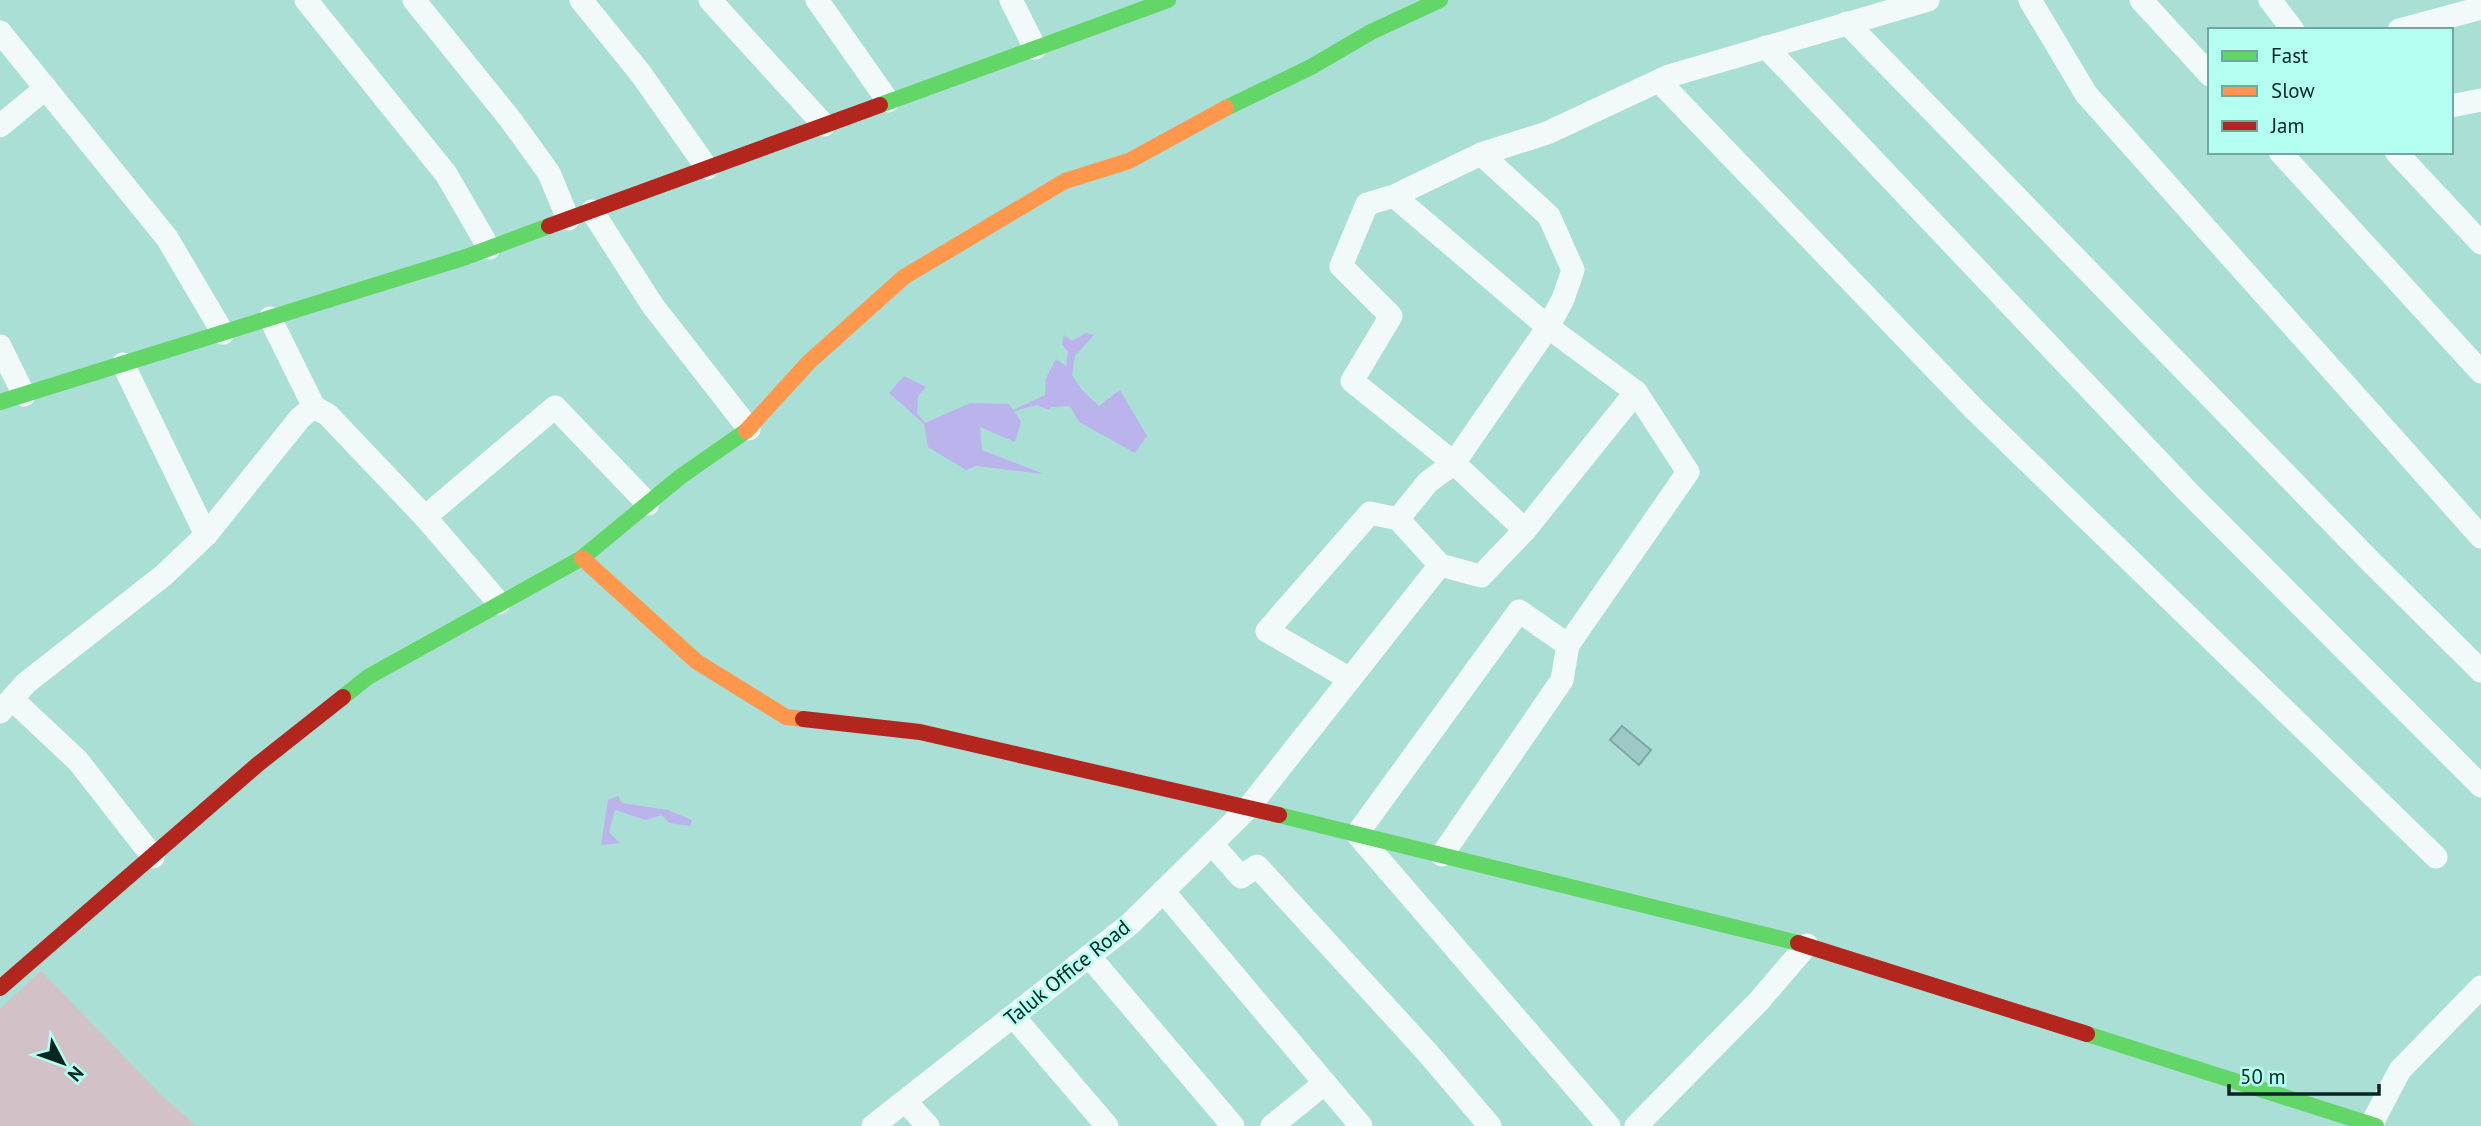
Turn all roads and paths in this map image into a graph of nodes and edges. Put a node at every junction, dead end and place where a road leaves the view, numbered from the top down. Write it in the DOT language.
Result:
graph roads {
  1 [pos="306,0"];
  2 [pos="414,0"];
  3 [pos="581,0"];
  4 [pos="710,0"];
  5 [pos="817,0"];
  6 [pos="1012,0"];
  7 [pos="1168,0"];
  8 [pos="1440,0"];
  9 [pos="1928,0"];
  10 [pos="2031,0"];
  11 [pos="2141,0"];
  12 [pos="2270,0"];
  13 [pos="2481,8"];
  14 [pos="1847,23"];
  15 [pos="2291,28"];
  16 [pos="2406,28"];
  17 [pos="0,32"];
  18 [pos="1766,47"];
  19 [pos="1035,48"];
  20 [pos="2208,73"];
  21 [pos="1659,81"];
  22 [pos="46,88"];
  23 [pos="2481,100"];
  24 [pos="888,101"];
  25 [pos="2453,106"];
  26 [pos="0,125"];
  27 [pos="824,125"];
  28 [pos="1481,154"];
  29 [pos="2282,154"];
  30 [pos="2398,154"];
  31 [pos="707,168"];
  32 [pos="1394,196"];
  33 [pos="592,211"];
  34 [pos="568,219"];
  35 [pos="2481,243"];
  36 [pos="489,248"];
  37 [pos="270,318"];
  38 [pos="1548,327"];
  39 [pos="223,333"];
  40 [pos="0,346"];
  41 [pos="123,364"];
  42 [pos="2481,372"];
  43 [pos="1636,392"];
  44 [pos="24,395"];
  45 [pos="0,402"];
  46 [pos="314,407"];
  47 [pos="749,429"];
  48 [pos="1454,463"];
  49 [pos="648,504"];
  50 [pos="425,517"];
  51 [pos="1398,519"];
  52 [pos="1525,530"];
  53 [pos="206,534"];
  54 [pos="2481,537"];
  55 [pos="582,558"];
  56 [pos="1440,565"];
  57 [pos="499,603"];
  58 [pos="1568,645"];
  59 [pos="2481,671"];
  60 [pos="1350,679"];
  61 [pos="7,706"];
  62 [pos="2481,786"];
  63 [pos="1249,807"];
  64 [pos="1357,834"];
  65 [pos="1212,844"];
  66 [pos="1442,855"];
  67 [pos="153,857"];
  68 [pos="2436,858"];
  69 [pos="1163,891"];
  70 [pos="1807,945"];
  71 [pos="1089,956"];
  72 [pos="2481,987"];
  73 [pos="0,988"];
  74 [pos="1013,1016"];
  75 [pos="1325,1083"];
  76 [pos="906,1102"];
  77 [pos="2339,1121"];
  78 [pos="2373,1125"];
  79 [pos="873,1126"];
  80 [pos="928,1126"];
  81 [pos="1107,1126"];
  82 [pos="1233,1126"];
  83 [pos="1272,1126"];
  84 [pos="1361,1126"];
  85 [pos="1490,1126"];
  86 [pos="1609,1126"];
  87 [pos="1636,1126"];
  1 -- 36 [label="street"];
  2 -- 34 [label="street"];
  3 -- 31 [label="street"];
  4 -- 27 [label="street"];
  5 -- 24 [label="street"];
  6 -- 19 [label="street"];
  7 -- 19 [label="street"];
  8 -- 47 [label="street"];
  9 -- 14 [label="street"];
  10 -- 54 [label="street"];
  11 -- 20 [label="street"];
  12 -- 15 [label="street"];
  13 -- 16 [label="street"];
  14 -- 18 [label="street"];
  14 -- 59 [label="street"];
  17 -- 22 [label="street"];
  18 -- 21 [label="street"];
  18 -- 62 [label="street"];
  19 -- 24 [label="street"];
  21 -- 28 [label="street"];
  21 -- 68 [label="street"];
  22 -- 26 [label="street"];
  22 -- 39 [label="street"];
  23 -- 25 [label="street"];
  24 -- 27 [label="street"];
  27 -- 31 [label="street"];
  28 -- 32 [label="street"];
  28 -- 38 [label="street"];
  29 -- 42 [label="street"];
  30 -- 35 [label="street"];
  31 -- 33 [label="street"];
  32 -- 38 [label="street"];
  32 -- 48 [label="street"];
  33 -- 34 [label="street"];
  33 -- 47 [label="street"];
  34 -- 36 [label="street"];
  36 -- 37 [label="street"];
  37 -- 39 [label="street"];
  37 -- 46 [label="street"];
  38 -- 43 [label="street"];
  38 -- 48 [label="street"];
  39 -- 41 [label="street"];
  40 -- 44 [label="street"];
  41 -- 44 [label="street"];
  41 -- 53 [label="street"];
  43 -- 52 [label="street"];
  43 -- 58 [label="street"];
  44 -- 45 [label="street"];
  46 -- 50 [label="street"];
  46 -- 53 [label="street"];
  47 -- 49 [label="street"];
  48 -- 51 [label="street"];
  48 -- 52 [label="street"];
  49 -- 50 [label="street"];
  49 -- 55 [label="street"];
  50 -- 57 [label="street"];
  51 -- 56 [label="street"];
  51 -- 60 [label="street"];
  52 -- 56 [label="street"];
  53 -- 61 [label="street"];
  55 -- 57 [label="street"];
  55 -- 63 [label="street"];
  56 -- 60 [label="street, Taluk Office Road"];
  57 -- 67 [label="street"];
  58 -- 64 [label="street"];
  58 -- 66 [label="street"];
  60 -- 63 [label="street, Taluk Office Road"];
  61 -- 67 [label="street"];
  63 -- 64 [label="street"];
  63 -- 65 [label="street, Taluk Office Road"];
  64 -- 66 [label="street"];
  64 -- 86 [label="street"];
  65 -- 69 [label="street, Taluk Office Road"];
  65 -- 85 [label="street"];
  66 -- 70 [label="street"];
  67 -- 73 [label="street"];
  69 -- 71 [label="street, Taluk Office Road"];
  69 -- 75 [label="street"];
  70 -- 77 [label="street"];
  70 -- 87 [label="street"];
  71 -- 74 [label="street, Taluk Office Road"];
  71 -- 82 [label="street"];
  72 -- 78 [label="street"];
  74 -- 76 [label="street, Taluk Office Road"];
  74 -- 81 [label="street"];
  75 -- 83 [label="street"];
  75 -- 84 [label="street"];
  76 -- 79 [label="street, Taluk Office Road"];
  76 -- 80 [label="street"];
  77 -- 78 [label="street"];
}
